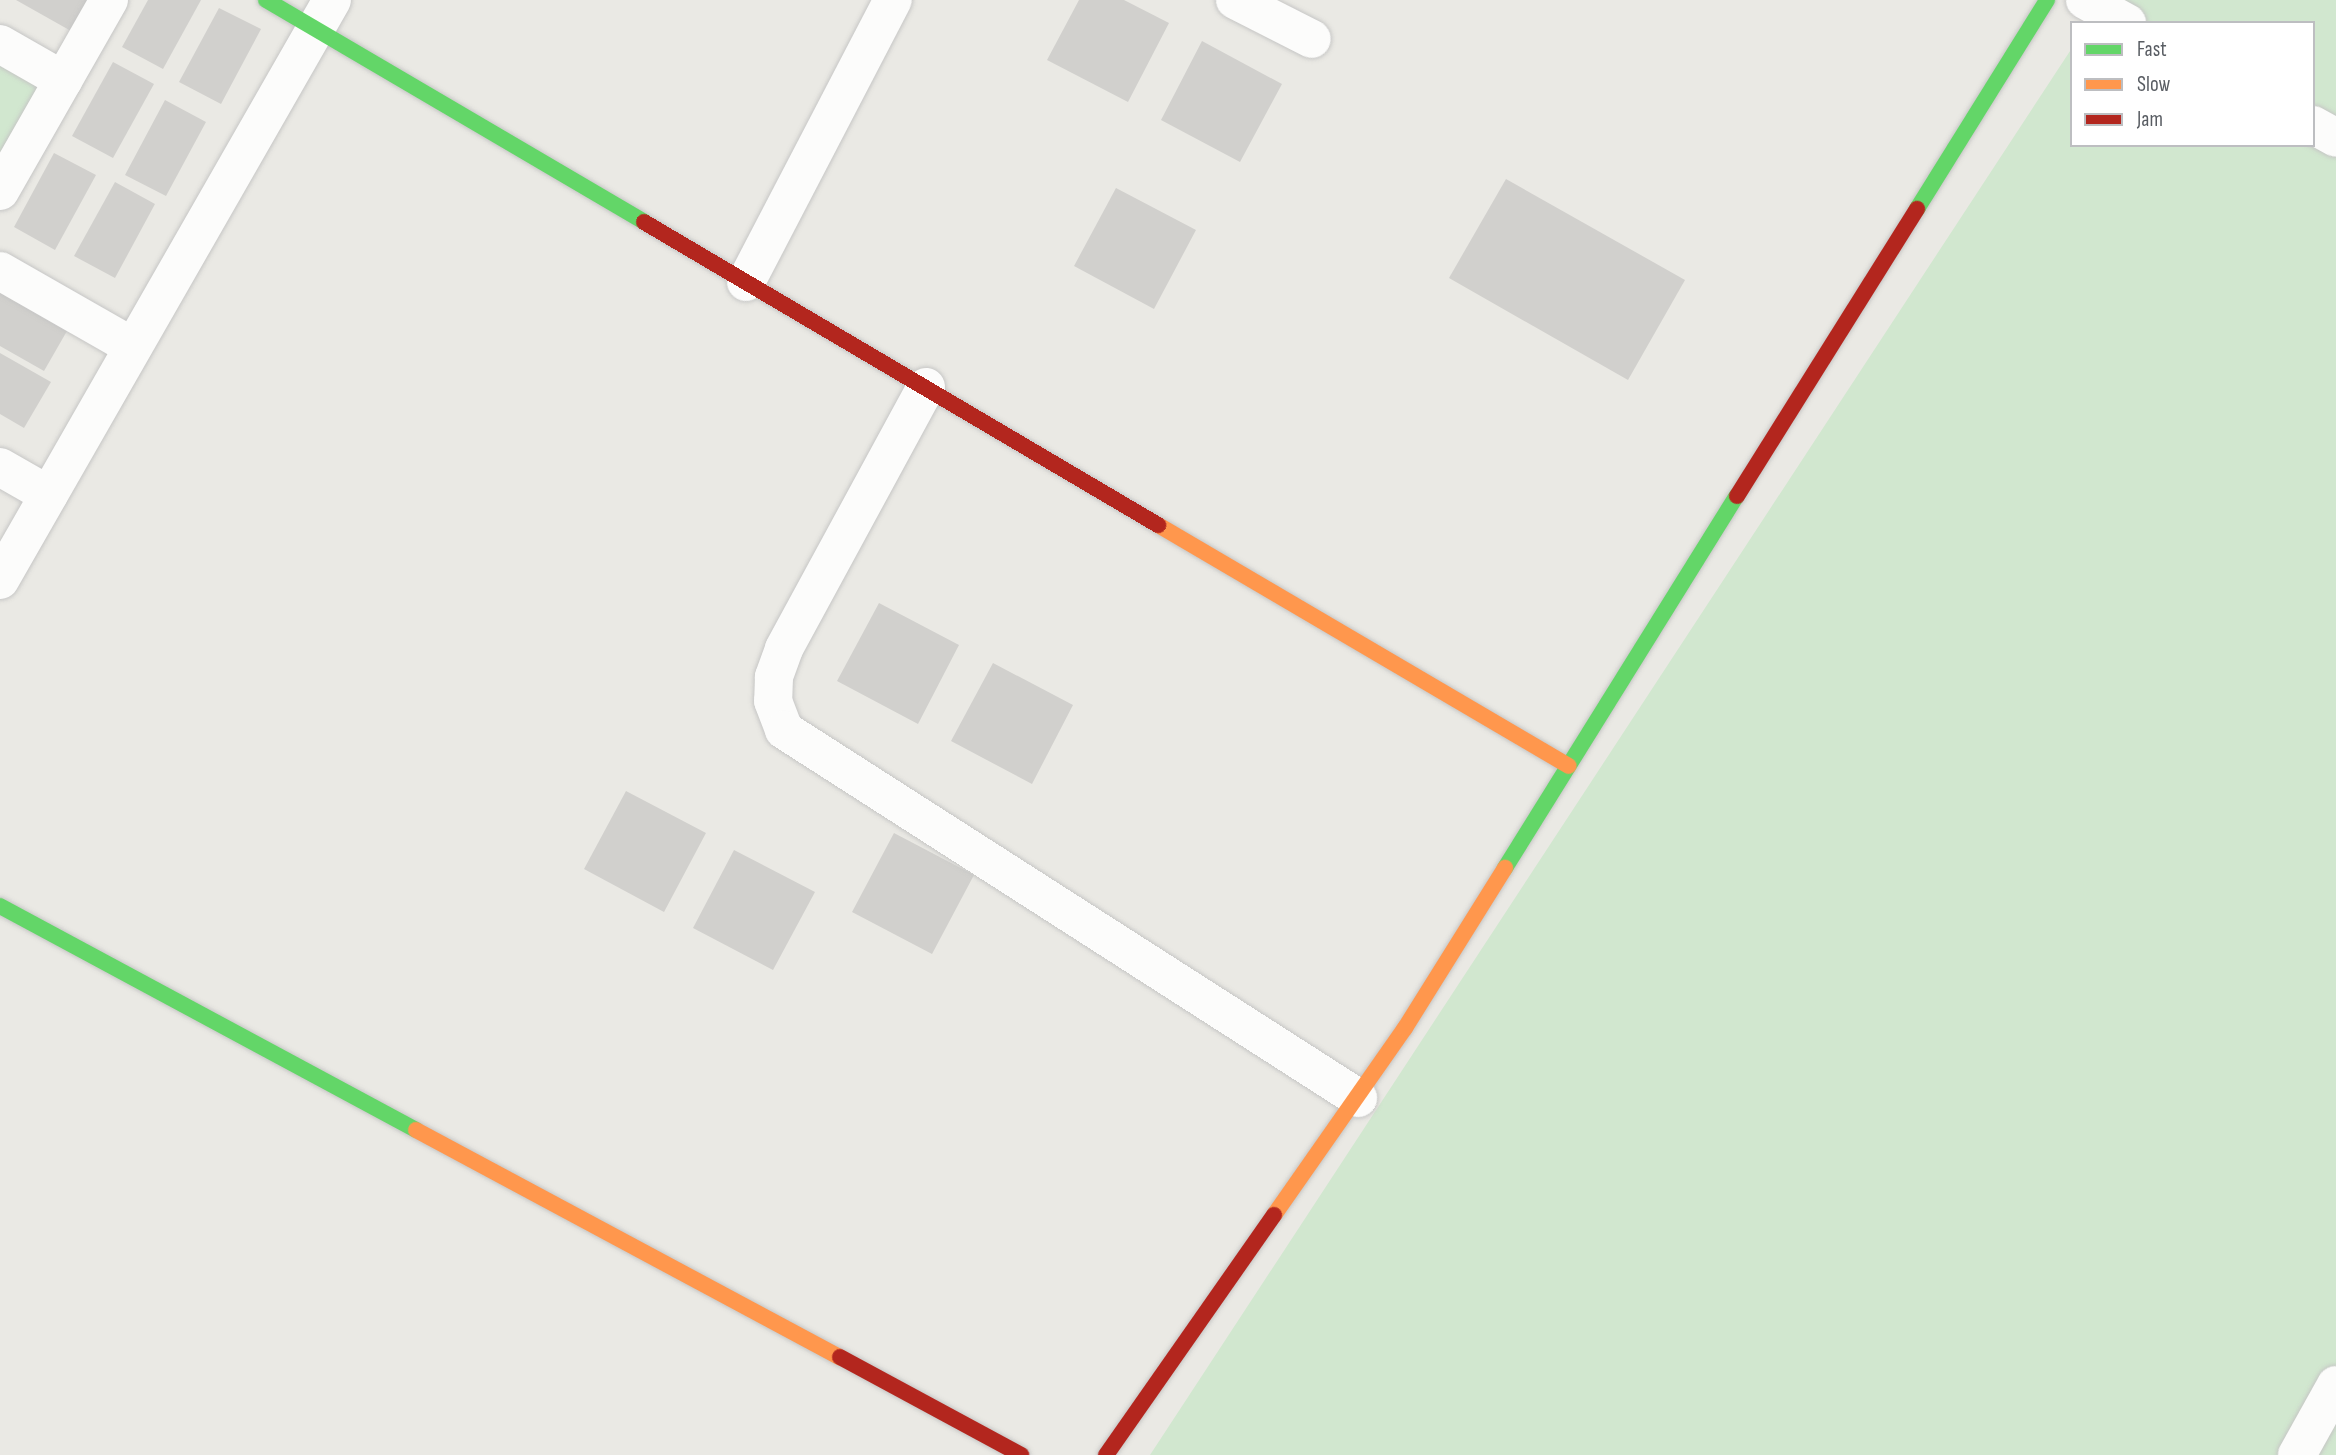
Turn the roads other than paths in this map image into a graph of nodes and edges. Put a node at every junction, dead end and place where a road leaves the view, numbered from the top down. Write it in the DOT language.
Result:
graph roads {
  1 [pos="109,0"];
  2 [pos="266,0"];
  3 [pos="893,0"];
  4 [pos="1235,0"];
  5 [pos="2047,0"];
  6 [pos="2085,0"];
  7 [pos="324,14"];
  8 [pos="2123,21"];
  9 [pos="1312,39"];
  10 [pos="0,44"];
  11 [pos="63,80"];
  12 [pos="2315,126"];
  13 [pos="2336,138"];
  14 [pos="0,191"];
  15 [pos="0,271"];
  16 [pos="746,282"];
  17 [pos="134,347"];
  18 [pos="926,387"];
  19 [pos="0,467"];
  20 [pos="49,495"];
  21 [pos="0,580"];
  22 [pos="1569,766"];
  23 [pos="0,906"];
  24 [pos="1358,1098"];
  25 [pos="2336,1385"];
  26 [pos="1021,1455"];
  27 [pos="1106,1455"];
  28 [pos="2297,1455"];
  1 -- 11 [label="street"];
  2 -- 7 [label="street"];
  3 -- 16 [label="street"];
  4 -- 9 [label="street"];
  5 -- 22 [label="street"];
  6 -- 8 [label="street"];
  7 -- 16 [label="street"];
  7 -- 17 [label="street"];
  10 -- 11 [label="street"];
  11 -- 14 [label="street"];
  12 -- 13 [label="street"];
  15 -- 17 [label="street"];
  16 -- 18 [label="street"];
  17 -- 20 [label="street"];
  18 -- 22 [label="street"];
  18 -- 24 [label="street"];
  19 -- 20 [label="street"];
  20 -- 21 [label="street"];
  22 -- 24 [label="street"];
  23 -- 26 [label="street"];
  24 -- 27 [label="street"];
  25 -- 28 [label="street"];
}
